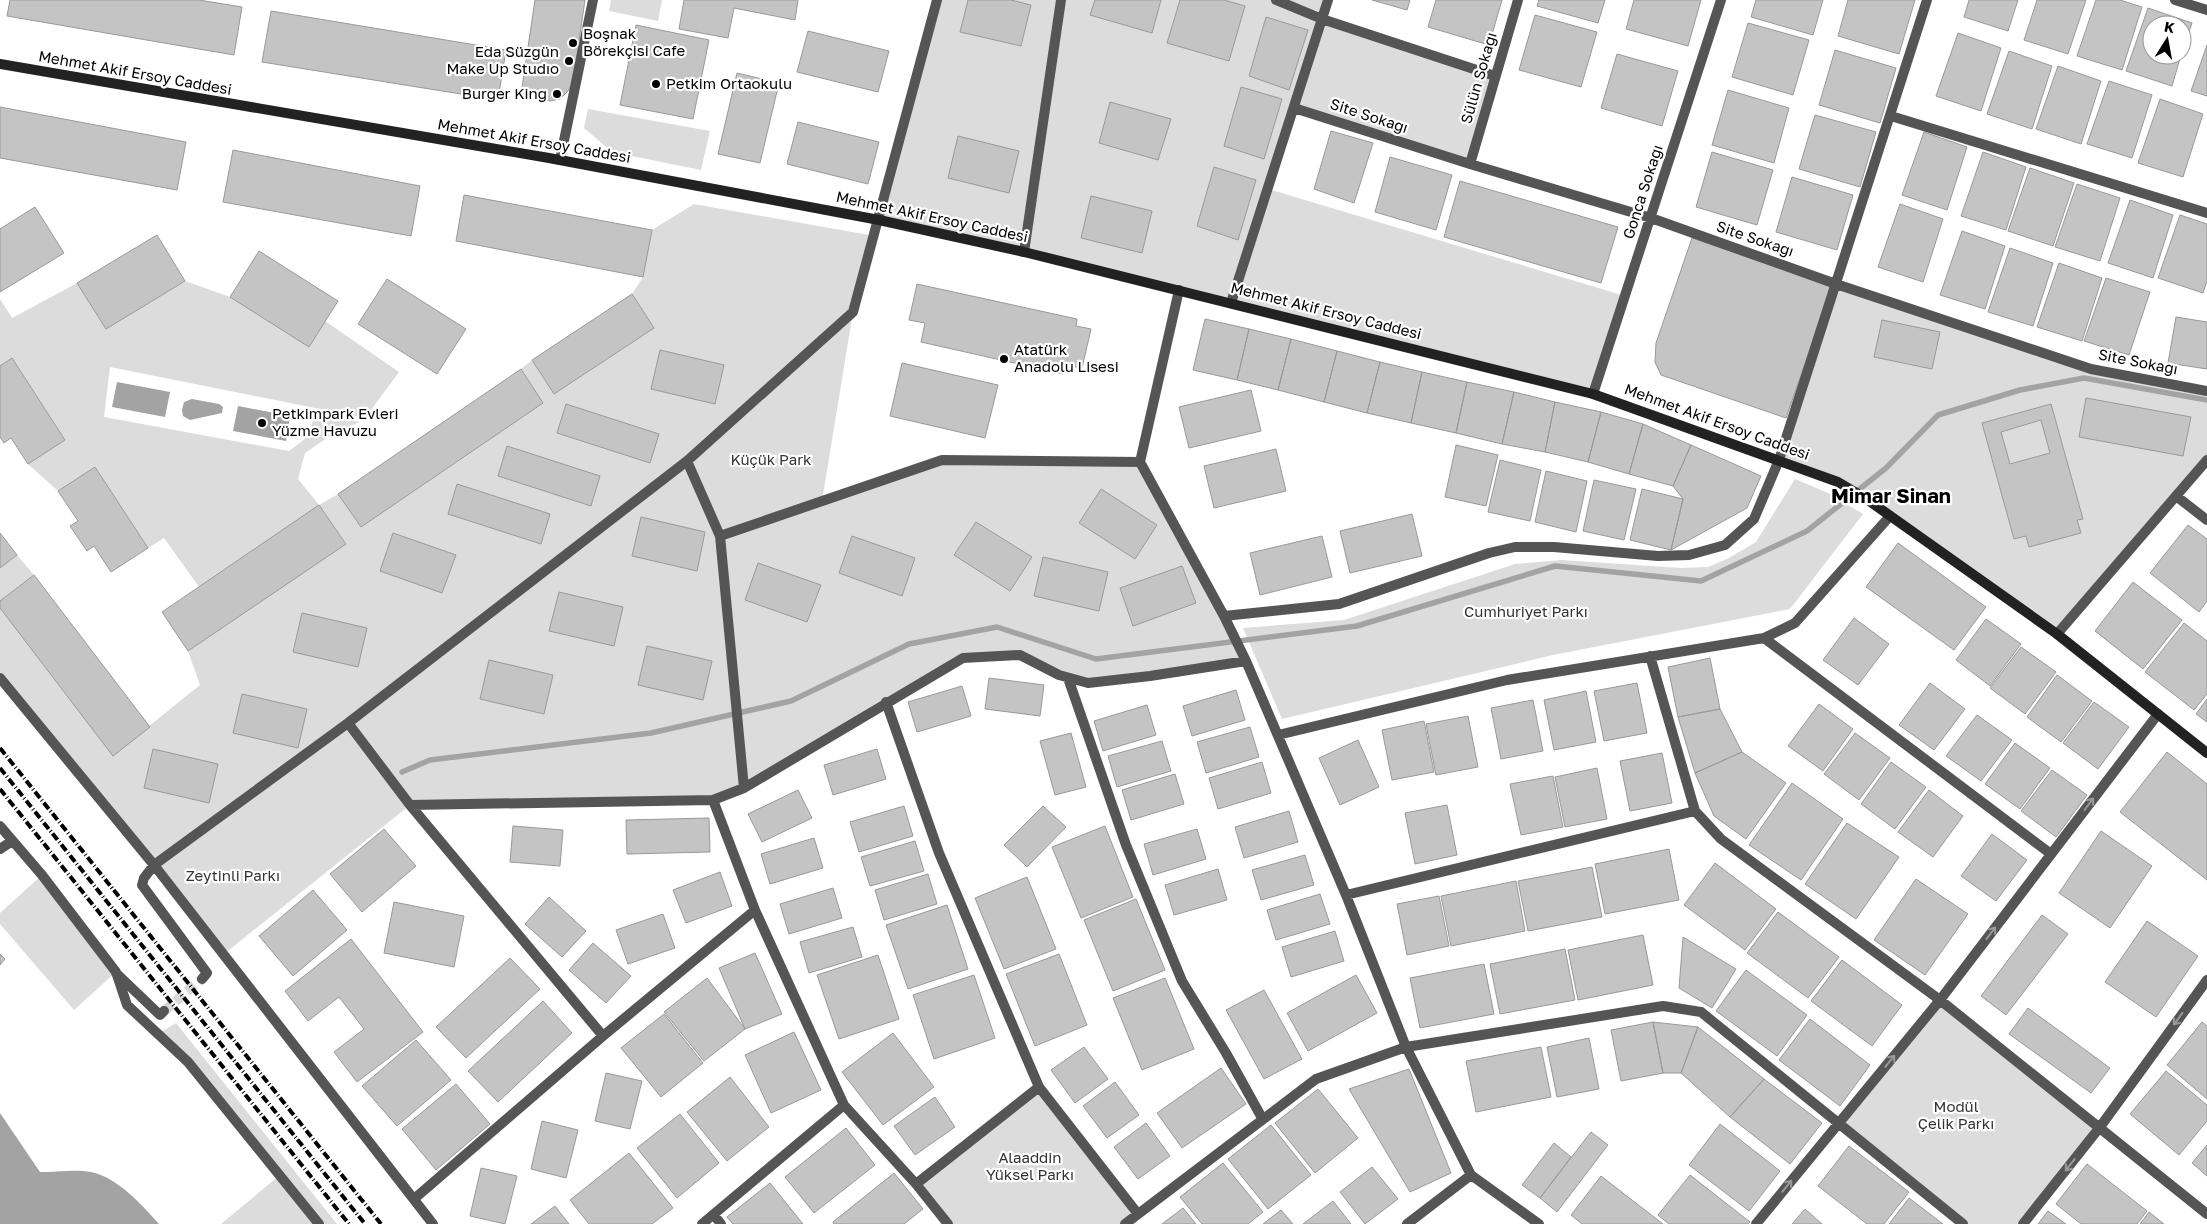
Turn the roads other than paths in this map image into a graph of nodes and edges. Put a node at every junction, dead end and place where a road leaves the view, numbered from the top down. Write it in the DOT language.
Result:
graph roads {
  1 [pos="593,0"];
  2 [pos="938,0"];
  3 [pos="1062,0"];
  4 [pos="1276,0"];
  5 [pos="1328,0"];
  6 [pos="1518,0"];
  7 [pos="1720,0"];
  8 [pos="1927,0"];
  9 [pos="2175,0"];
  10 [pos="2207,10"];
  11 [pos="1322,19"];
  12 [pos="0,64"];
  13 [pos="1495,76"];
  14 [pos="1294,108"];
  15 [pos="1891,116"];
  16 [pos="560,160"];
  17 [pos="1470,164"];
  18 [pos="2207,213"];
  19 [pos="1651,218"];
  20 [pos="879,220"];
  21 [pos="1024,252"];
  22 [pos="1836,284"];
  23 [pos="1179,290"];
  24 [pos="1231,303"];
  25 [pos="2207,391"];
  26 [pos="1593,394"];
  27 [pos="1779,460"];
  28 [pos="2207,460"];
  29 [pos="687,461"];
  30 [pos="1140,462"];
  31 [pos="2176,496"];
  32 [pos="1890,516"];
  33 [pos="2207,520"];
  34 [pos="720,536"];
  35 [pos="1224,616"];
  36 [pos="2057,634"];
  37 [pos="1764,638"];
  38 [pos="1650,656"];
  39 [pos="1246,661"];
  40 [pos="0,678"];
  41 [pos="1068,678"];
  42 [pos="886,702"];
  43 [pos="2158,714"];
  44 [pos="348,723"];
  45 [pos="1278,735"];
  46 [pos="2207,753"];
  47 [pos="744,788"];
  48 [pos="713,800"];
  49 [pos="410,805"];
  50 [pos="1694,811"];
  51 [pos="0,826"];
  52 [pos="12,841"];
  53 [pos="0,849"];
  54 [pos="2051,854"];
  55 [pos="154,865"];
  56 [pos="1346,895"];
  57 [pos="755,910"];
  58 [pos="116,972"];
  59 [pos="202,979"];
  60 [pos="2207,980"];
  61 [pos="1940,1000"];
  62 [pos="164,1011"];
  63 [pos="603,1036"];
  64 [pos="1406,1048"];
  65 [pos="1039,1088"];
  66 [pos="844,1105"];
  67 [pos="1262,1118"];
  68 [pos="1838,1124"];
  69 [pos="2100,1127"];
  70 [pos="1471,1175"];
  71 [pos="916,1184"];
  72 [pos="414,1199"];
  73 [pos="1138,1214"];
  74 [pos="2207,1214"];
  75 [pos="714,1215"];
  76 [pos="319,1224"];
  77 [pos="433,1224"];
  78 [pos="702,1224"];
  79 [pos="721,1224"];
  80 [pos="948,1224"];
  81 [pos="1125,1224"];
  82 [pos="1407,1224"];
  83 [pos="1538,1224"];
  84 [pos="1756,1224"];
  85 [pos="1963,1224"];
  86 [pos="2023,1224"];
  1 -- 16 [label="street"];
  2 -- 20 [label="street"];
  3 -- 21 [label="street"];
  4 -- 11 [label="street"];
  5 -- 11 [label="street"];
  6 -- 13 [label="street, Sülün Sokağı"];
  7 -- 19 [label="street, Gonca Sokağı"];
  8 -- 15 [label="street"];
  9 -- 10 [label="street"];
  11 -- 13 [label="street"];
  11 -- 14 [label="street"];
  12 -- 16 [label="main road, Mehmet Akif Ersoy Caddesi"];
  13 -- 17 [label="street, Sülün Sokağı"];
  14 -- 17 [label="street, Site Sokağı"];
  14 -- 24 [label="street"];
  15 -- 18 [label="street"];
  15 -- 22 [label="street"];
  16 -- 20 [label="main road, Mehmet Akif Ersoy Caddesi"];
  17 -- 19 [label="street, Site Sokağı"];
  19 -- 22 [label="street, Site Sokağı"];
  19 -- 26 [label="street, Gonca Sokağı"];
  20 -- 21 [label="main road, Mehmet Akif Ersoy Caddesi"];
  20 -- 29 [label="street"];
  21 -- 23 [label="main road, Mehmet Akif Ersoy Caddesi"];
  22 -- 25 [label="street, Site Sokağı"];
  22 -- 27 [label="street"];
  23 -- 24 [label="main road, Mehmet Akif Ersoy Caddesi"];
  23 -- 30 [label="street"];
  24 -- 26 [label="main road, Mehmet Akif Ersoy Caddesi"];
  26 -- 27 [label="main road, Mehmet Akif Ersoy Caddesi"];
  27 -- 32 [label="main road, Mehmet Akif Ersoy Caddesi"];
  27 -- 35 [label="street"];
  28 -- 31 [label="street"];
  29 -- 34 [label="street"];
  29 -- 44 [label="street"];
  30 -- 34 [label="street"];
  30 -- 35 [label="street"];
  31 -- 33 [label="street"];
  31 -- 36 [label="street"];
  32 -- 36 [label="main road, Mehmet Akif Ersoy Caddesi"];
  32 -- 37 [label="street"];
  34 -- 47 [label="street"];
  35 -- 39 [label="street"];
  36 -- 43 [label="main road, Mehmet Akif Ersoy Caddesi"];
  37 -- 38 [label="street"];
  37 -- 54 [label="street"];
  38 -- 45 [label="street"];
  38 -- 50 [label="street"];
  39 -- 41 [label="street"];
  39 -- 45 [label="street"];
  40 -- 55 [label="street"];
  41 -- 42 [label="street"];
  41 -- 67 [label="street"];
  42 -- 47 [label="street"];
  42 -- 65 [label="street"];
  43 -- 46 [label="main road, Mehmet Akif Ersoy Caddesi"];
  54 -- 43 [label="street, one-way"];
  44 -- 49 [label="street"];
  44 -- 55 [label="street"];
  45 -- 56 [label="street"];
  47 -- 48 [label="street"];
  48 -- 49 [label="street"];
  48 -- 57 [label="street"];
  49 -- 63 [label="street"];
  50 -- 56 [label="street"];
  50 -- 61 [label="street"];
  51 -- 52 [label="street"];
  52 -- 53 [label="street"];
  52 -- 58 [label="street"];
  61 -- 54 [label="street, one-way"];
  55 -- 59 [label="street"];
  55 -- 72 [label="street"];
  56 -- 64 [label="street"];
  57 -- 63 [label="street"];
  57 -- 66 [label="street"];
  58 -- 62 [label="street"];
  58 -- 76 [label="street"];
  60 -- 69 [label="street, one-way"];
  68 -- 61 [label="street, one-way"];
  61 -- 69 [label="street"];
  63 -- 72 [label="street"];
  64 -- 67 [label="street"];
  64 -- 68 [label="street"];
  64 -- 70 [label="street"];
  65 -- 71 [label="street"];
  65 -- 73 [label="street"];
  66 -- 71 [label="street"];
  66 -- 75 [label="street"];
  67 -- 73 [label="street"];
  84 -- 68 [label="street, one-way"];
  68 -- 85 [label="street"];
  69 -- 74 [label="street"];
  69 -- 86 [label="street, one-way"];
  70 -- 82 [label="street"];
  70 -- 83 [label="street"];
  71 -- 80 [label="street"];
  72 -- 77 [label="street"];
  73 -- 81 [label="street"];
  75 -- 78 [label="street"];
  75 -- 79 [label="street"];
}
